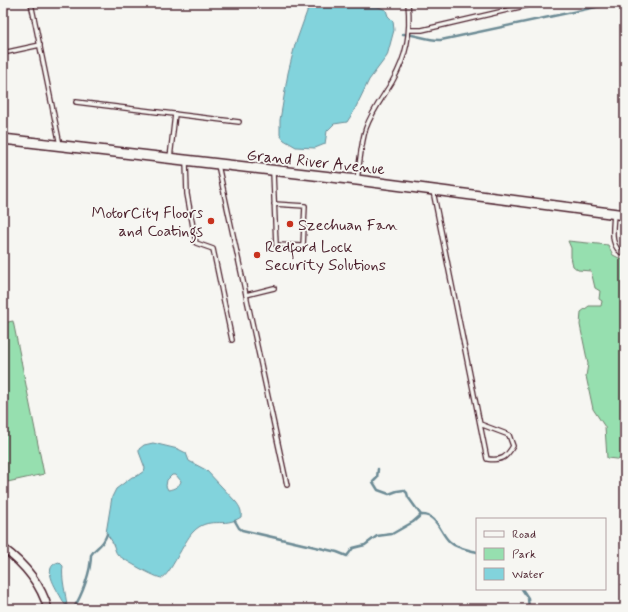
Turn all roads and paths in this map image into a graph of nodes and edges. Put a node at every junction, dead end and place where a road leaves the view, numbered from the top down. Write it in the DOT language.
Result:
graph roads {
  1 [pos="31,3"];
  2 [pos="408,3"];
  3 [pos="533,3"];
  4 [pos="409,30"];
  5 [pos="40,45"];
  6 [pos="3,53"];
  7 [pos="76,102"];
  8 [pos="175,114"];
  9 [pos="239,122"];
  10 [pos="3,140"];
  11 [pos="60,146"];
  12 [pos="170,159"];
  13 [pos="186,161"];
  14 [pos="218,165"];
  15 [pos="273,171"];
  16 [pos="357,180"];
  17 [pos="432,190"];
  18 [pos="274,204"];
  19 [pos="614,213"];
  20 [pos="625,214"];
  21 [pos="625,255"];
  22 [pos="274,288"];
  23 [pos="246,295"];
  24 [pos="232,340"];
  25 [pos="480,424"];
  26 [pos="287,485"];
  27 [pos="3,548"];
  28 [pos="48,609"];
  1 -- 5 [label="lane"];
  2 -- 4 [label="lane"];
  3 -- 4 [label="lane"];
  4 -- 16 [label="lane"];
  5 -- 6 [label="lane"];
  5 -- 11 [label="lane"];
  7 -- 8 [label="lane"];
  8 -- 9 [label="lane"];
  8 -- 12 [label="lane"];
  10 -- 11 [label="main road, Grand River Avenue"];
  11 -- 12 [label="main road, Grand River Avenue"];
  12 -- 13 [label="main road, Grand River Avenue"];
  13 -- 14 [label="main road, Grand River Avenue"];
  13 -- 24 [label="lane"];
  14 -- 15 [label="main road, Grand River Avenue"];
  14 -- 23 [label="lane"];
  15 -- 16 [label="main road, Grand River Avenue"];
  15 -- 18 [label="lane"];
  16 -- 17 [label="main road, Grand River Avenue"];
  17 -- 19 [label="main road, Grand River Avenue"];
  17 -- 25 [label="lane"];
  18 -- 18 [label="lane"];
  19 -- 20 [label="main road, Grand River Avenue"];
  19 -- 21 [label="lane"];
  22 -- 23 [label="lane"];
  23 -- 26 [label="lane"];
  25 -- 25 [label="lane"];
  27 -- 28 [label="street"];
}
